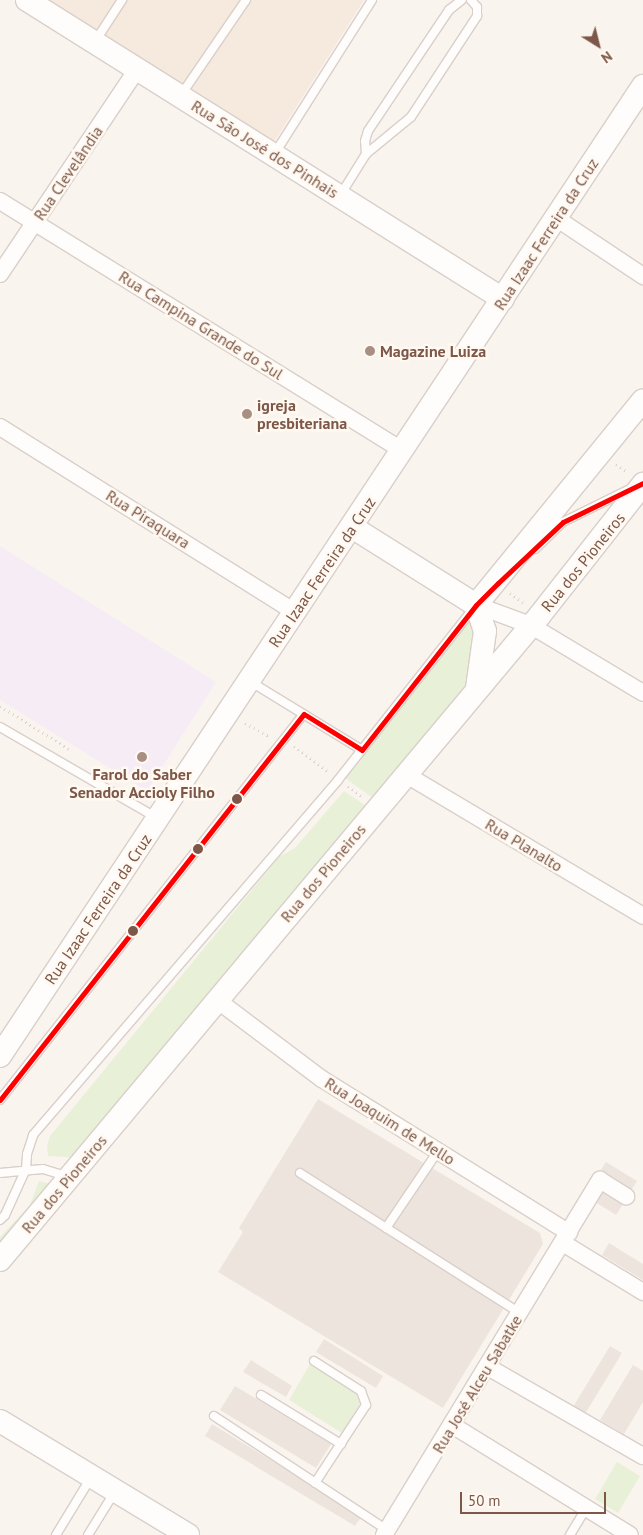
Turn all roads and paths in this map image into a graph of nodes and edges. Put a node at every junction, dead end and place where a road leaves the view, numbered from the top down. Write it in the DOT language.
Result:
graph roads {
  1 [pos="27,0"];
  2 [pos="122,0"];
  3 [pos="246,0"];
  4 [pos="372,0"];
  5 [pos="462,0"];
  6 [pos="471,0"];
  7 [pos="94,42"];
  8 [pos="136,71"];
  9 [pos="643,86"];
  10 [pos="180,96"];
  11 [pos="274,154"];
  12 [pos="366,154"];
  13 [pos="340,196"];
  14 [pos="0,201"];
  15 [pos="556,218"];
  16 [pos="35,222"];
  17 [pos="0,274"];
  18 [pos="643,276"];
  19 [pos="503,298"];
  20 [pos="643,400"];
  21 [pos="0,426"];
  22 [pos="403,450"];
  23 [pos="599,454"];
  24 [pos="641,481"];
  25 [pos="352,527"];
  26 [pos="498,583"];
  27 [pos="476,605"];
  28 [pos="295,612"];
  29 [pos="535,620"];
  30 [pos="249,682"];
  31 [pos="477,689"];
  32 [pos="643,693"];
  33 [pos="304,714"];
  34 [pos="0,727"];
  35 [pos="362,750"];
  36 [pos="405,774"];
  37 [pos="338,780"];
  38 [pos="378,807"];
  39 [pos="158,819"];
  40 [pos="643,916"];
  41 [pos="216,1000"];
  42 [pos="0,1056"];
  43 [pos="0,1100"];
  44 [pos="438,1152"];
  45 [pos="26,1169"];
  46 [pos="0,1173"];
  47 [pos="300,1173"];
  48 [pos="69,1178"];
  49 [pos="626,1196"];
  50 [pos="0,1220"];
  51 [pos="386,1228"];
  52 [pos="566,1238"];
  53 [pos="0,1260"];
  54 [pos="643,1292"];
  55 [pos="520,1313"];
  56 [pos="314,1361"];
  57 [pos="488,1367"];
  58 [pos="261,1395"];
  59 [pos="214,1416"];
  60 [pos="0,1421"];
  61 [pos="452,1425"];
  62 [pos="341,1444"];
  63 [pos="643,1456"];
  64 [pos="91,1477"];
  65 [pos="315,1483"];
  66 [pos="115,1492"];
  67 [pos="586,1508"];
  68 [pos="386,1533"];
  69 [pos="56,1535"];
  70 [pos="88,1535"];
  71 [pos="188,1535"];
  72 [pos="570,1535"];
  73 [pos="630,1535"];
  1 -- 7 [label="main road, Rua São José dos Pinhais"];
  2 -- 7 [label="lane"];
  3 -- 10 [label="lane"];
  4 -- 11 [label="lane"];
  5 -- 12 [label="lane"];
  6 -- 12 [label="lane"];
  7 -- 8 [label="main road, Rua São José dos Pinhais"];
  8 -- 10 [label="main road, Rua São José dos Pinhais"];
  8 -- 16 [label="street, Rua Clevelândia"];
  9 -- 15 [label="main road, Rua Izaac Ferreira da Cruz"];
  10 -- 11 [label="main road, Rua São José dos Pinhais"];
  11 -- 13 [label="main road, Rua São José dos Pinhais"];
  12 -- 13 [label="lane"];
  13 -- 19 [label="main road, Rua São José dos Pinhais"];
  14 -- 16 [label="street, Rua Campina Grande do Sul"];
  15 -- 18 [label="street"];
  15 -- 19 [label="main road, Rua Izaac Ferreira da Cruz"];
  16 -- 17 [label="street, Rua Clevelândia"];
  16 -- 22 [label="street, Rua Campina Grande do Sul"];
  19 -- 22 [label="main road, Rua Izaac Ferreira da Cruz"];
  20 -- 23 [label="main road"];
  21 -- 28 [label="street, Rua Piraquara"];
  22 -- 25 [label="main road, Rua Izaac Ferreira da Cruz"];
  23 -- 24 [label="path"];
  23 -- 27 [label="main road"];
  24 -- 26 [label="lane"];
  24 -- 29 [label="main road, Rua dos Pioneiros"];
  25 -- 27 [label="main road"];
  25 -- 28 [label="main road, Rua Izaac Ferreira da Cruz"];
  26 -- 27 [label="lane"];
  26 -- 29 [label="path"];
  27 -- 29 [label="street"];
  27 -- 31 [label="main road"];
  27 -- 35 [label="lane"];
  28 -- 30 [label="main road, Rua Izaac Ferreira da Cruz"];
  29 -- 31 [label="main road, Rua dos Pioneiros"];
  29 -- 32 [label="street"];
  30 -- 33 [label="lane"];
  30 -- 39 [label="main road, Rua Izaac Ferreira da Cruz"];
  31 -- 36 [label="main road, Rua dos Pioneiros"];
  33 -- 35 [label="lane"];
  33 -- 43 [label="lane"];
  34 -- 39 [label="lane"];
  35 -- 37 [label="lane"];
  36 -- 38 [label="main road, Rua dos Pioneiros"];
  36 -- 40 [label="street, Rua Planalto"];
  37 -- 38 [label="path"];
  37 -- 45 [label="lane"];
  38 -- 41 [label="main road, Rua dos Pioneiros"];
  39 -- 42 [label="main road, Rua Izaac Ferreira da Cruz"];
  41 -- 44 [label="street, Rua Joaquim de Mello"];
  41 -- 48 [label="main road, Rua dos Pioneiros"];
  44 -- 51 [label="lane"];
  44 -- 52 [label="street, Rua Joaquim de Mello"];
  45 -- 46 [label="lane"];
  45 -- 48 [label="lane"];
  45 -- 50 [label="lane"];
  47 -- 51 [label="lane"];
  48 -- 53 [label="main road, Rua dos Pioneiros"];
  49 -- 52 [label="street, Rua José Alceu Sabatke"];
  51 -- 55 [label="lane"];
  52 -- 54 [label="street, Rua Joaquim de Mello"];
  52 -- 55 [label="street, Rua José Alceu Sabatke"];
  55 -- 57 [label="street, Rua José Alceu Sabatke"];
  56 -- 62 [label="lane"];
  57 -- 61 [label="street, Rua José Alceu Sabatke"];
  57 -- 63 [label="street"];
  58 -- 62 [label="lane"];
  59 -- 65 [label="lane"];
  60 -- 64 [label="main road"];
  61 -- 67 [label="street"];
  61 -- 68 [label="street, Rua José Alceu Sabatke"];
  62 -- 65 [label="lane"];
  64 -- 66 [label="main road"];
  64 -- 69 [label="lane"];
  65 -- 68 [label="lane"];
  66 -- 70 [label="lane"];
  66 -- 71 [label="main road"];
  67 -- 72 [label="lane"];
  67 -- 73 [label="street"];
}
